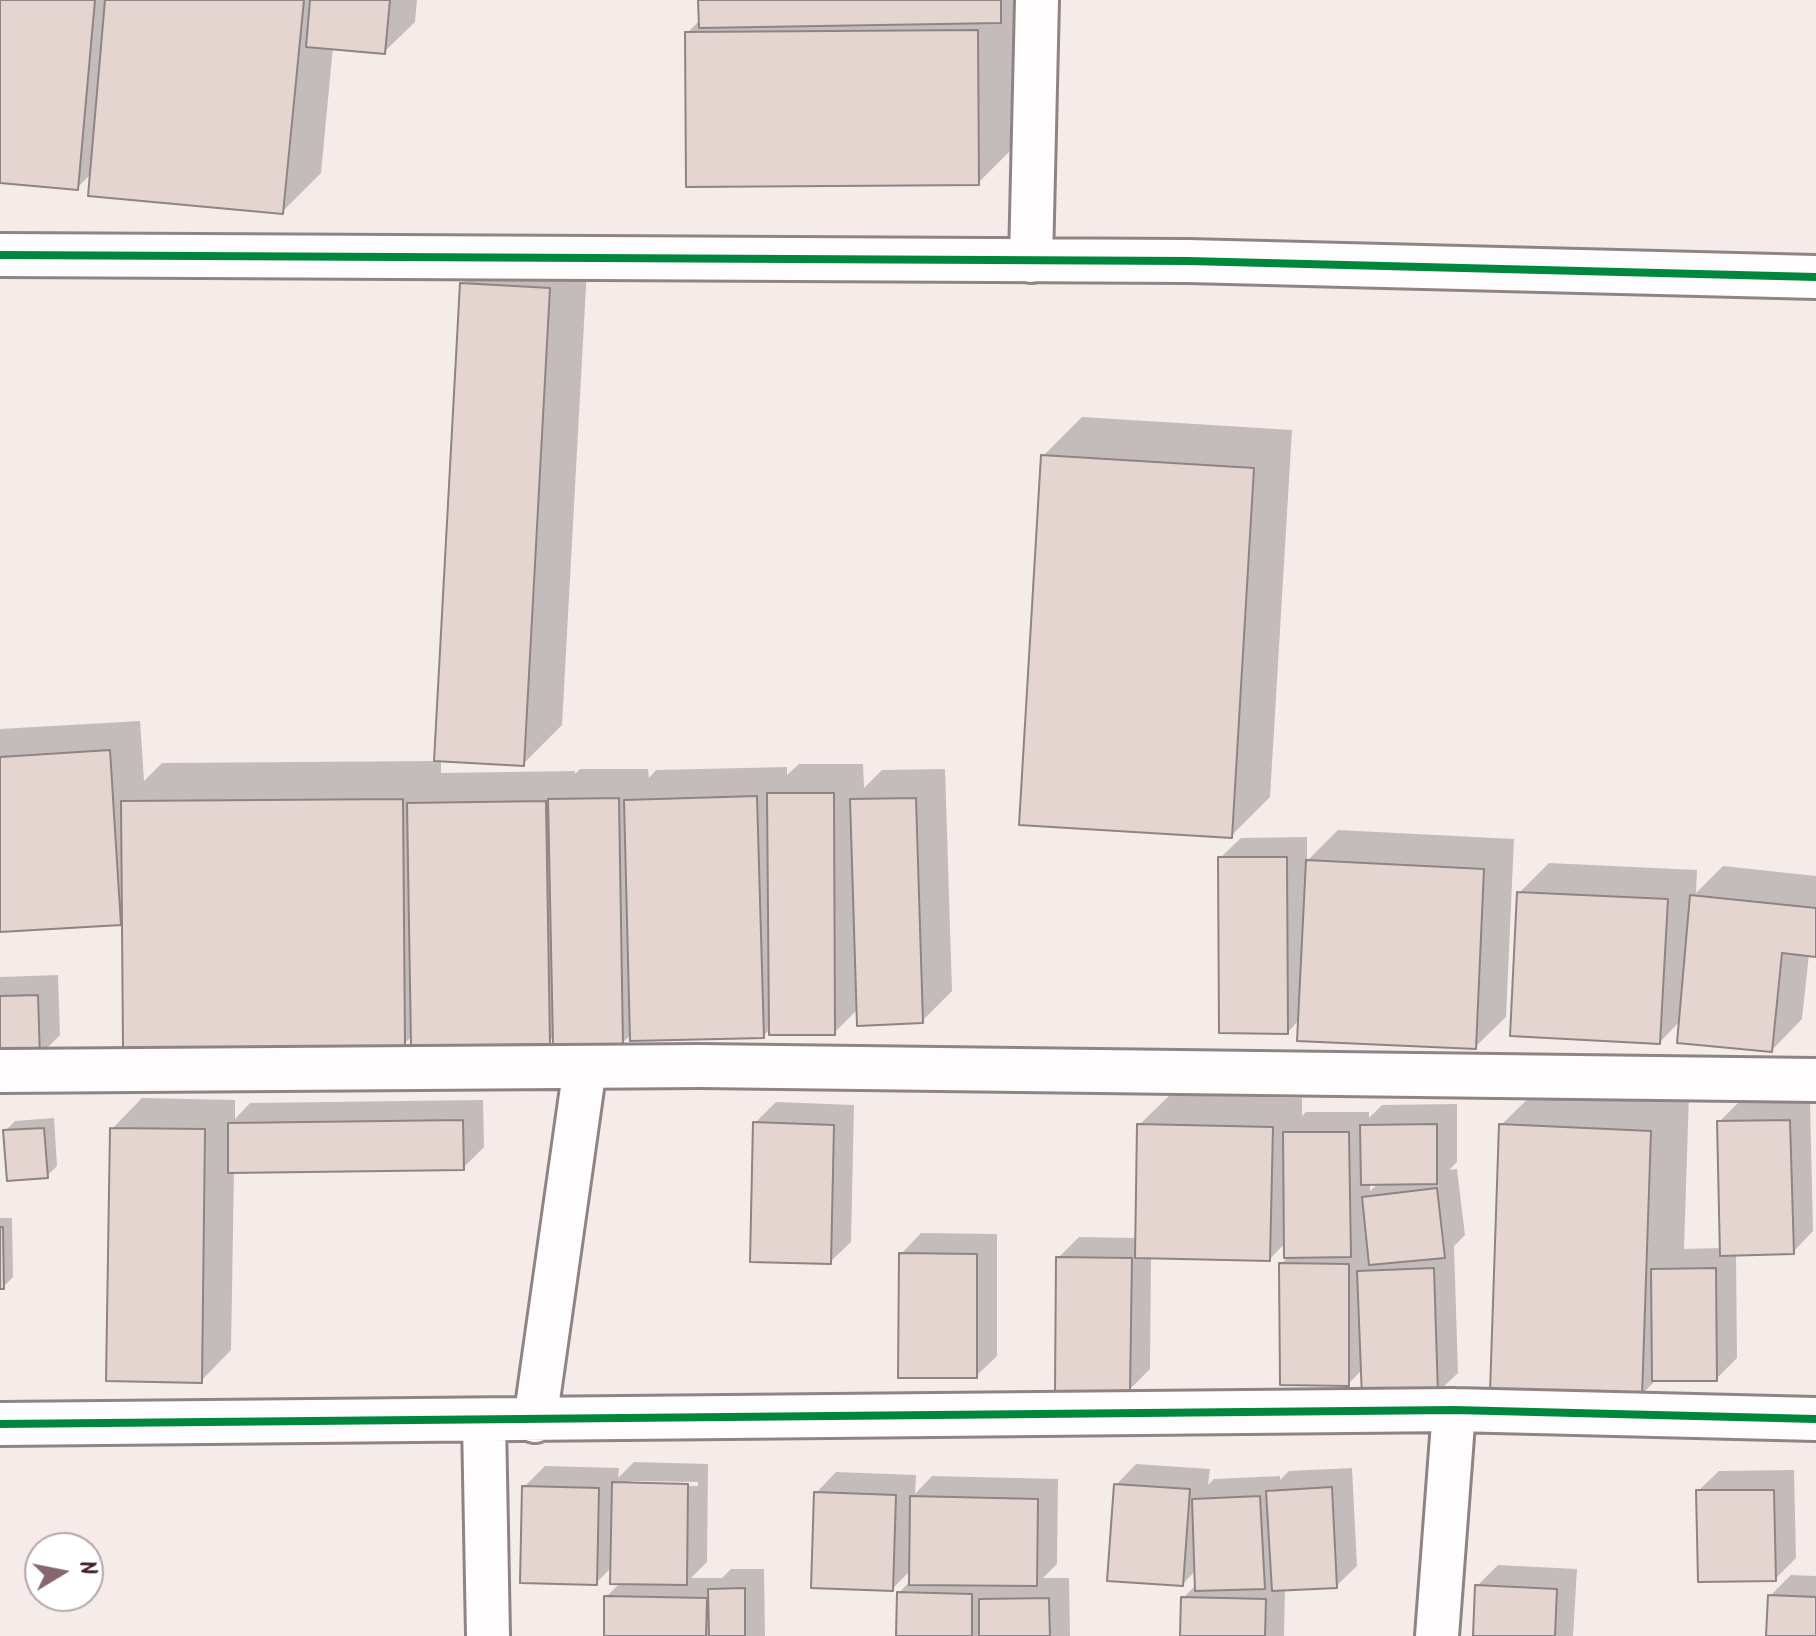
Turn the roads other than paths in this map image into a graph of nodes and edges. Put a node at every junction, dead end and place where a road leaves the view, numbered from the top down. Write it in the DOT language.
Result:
graph roads {
  1 [pos="1037,0"];
  2 [pos="0,255"];
  3 [pos="1031,261"];
  4 [pos="1816,277"];
  5 [pos="585,1067"];
  6 [pos="0,1071"];
  7 [pos="1816,1080"];
  8 [pos="1454,1410"];
  9 [pos="1816,1419"];
  10 [pos="484,1421"];
  11 [pos="535,1421"];
  12 [pos="0,1424"];
  13 [pos="488,1636"];
  14 [pos="1437,1636"];
  1 -- 3 [label="street"];
  2 -- 3 [label="street"];
  3 -- 4 [label="street"];
  5 -- 6 [label="street"];
  5 -- 7 [label="street"];
  5 -- 11 [label="street"];
  8 -- 9 [label="street"];
  8 -- 11 [label="street"];
  8 -- 14 [label="street"];
  10 -- 11 [label="street"];
  10 -- 12 [label="street"];
  10 -- 13 [label="street"];
}
